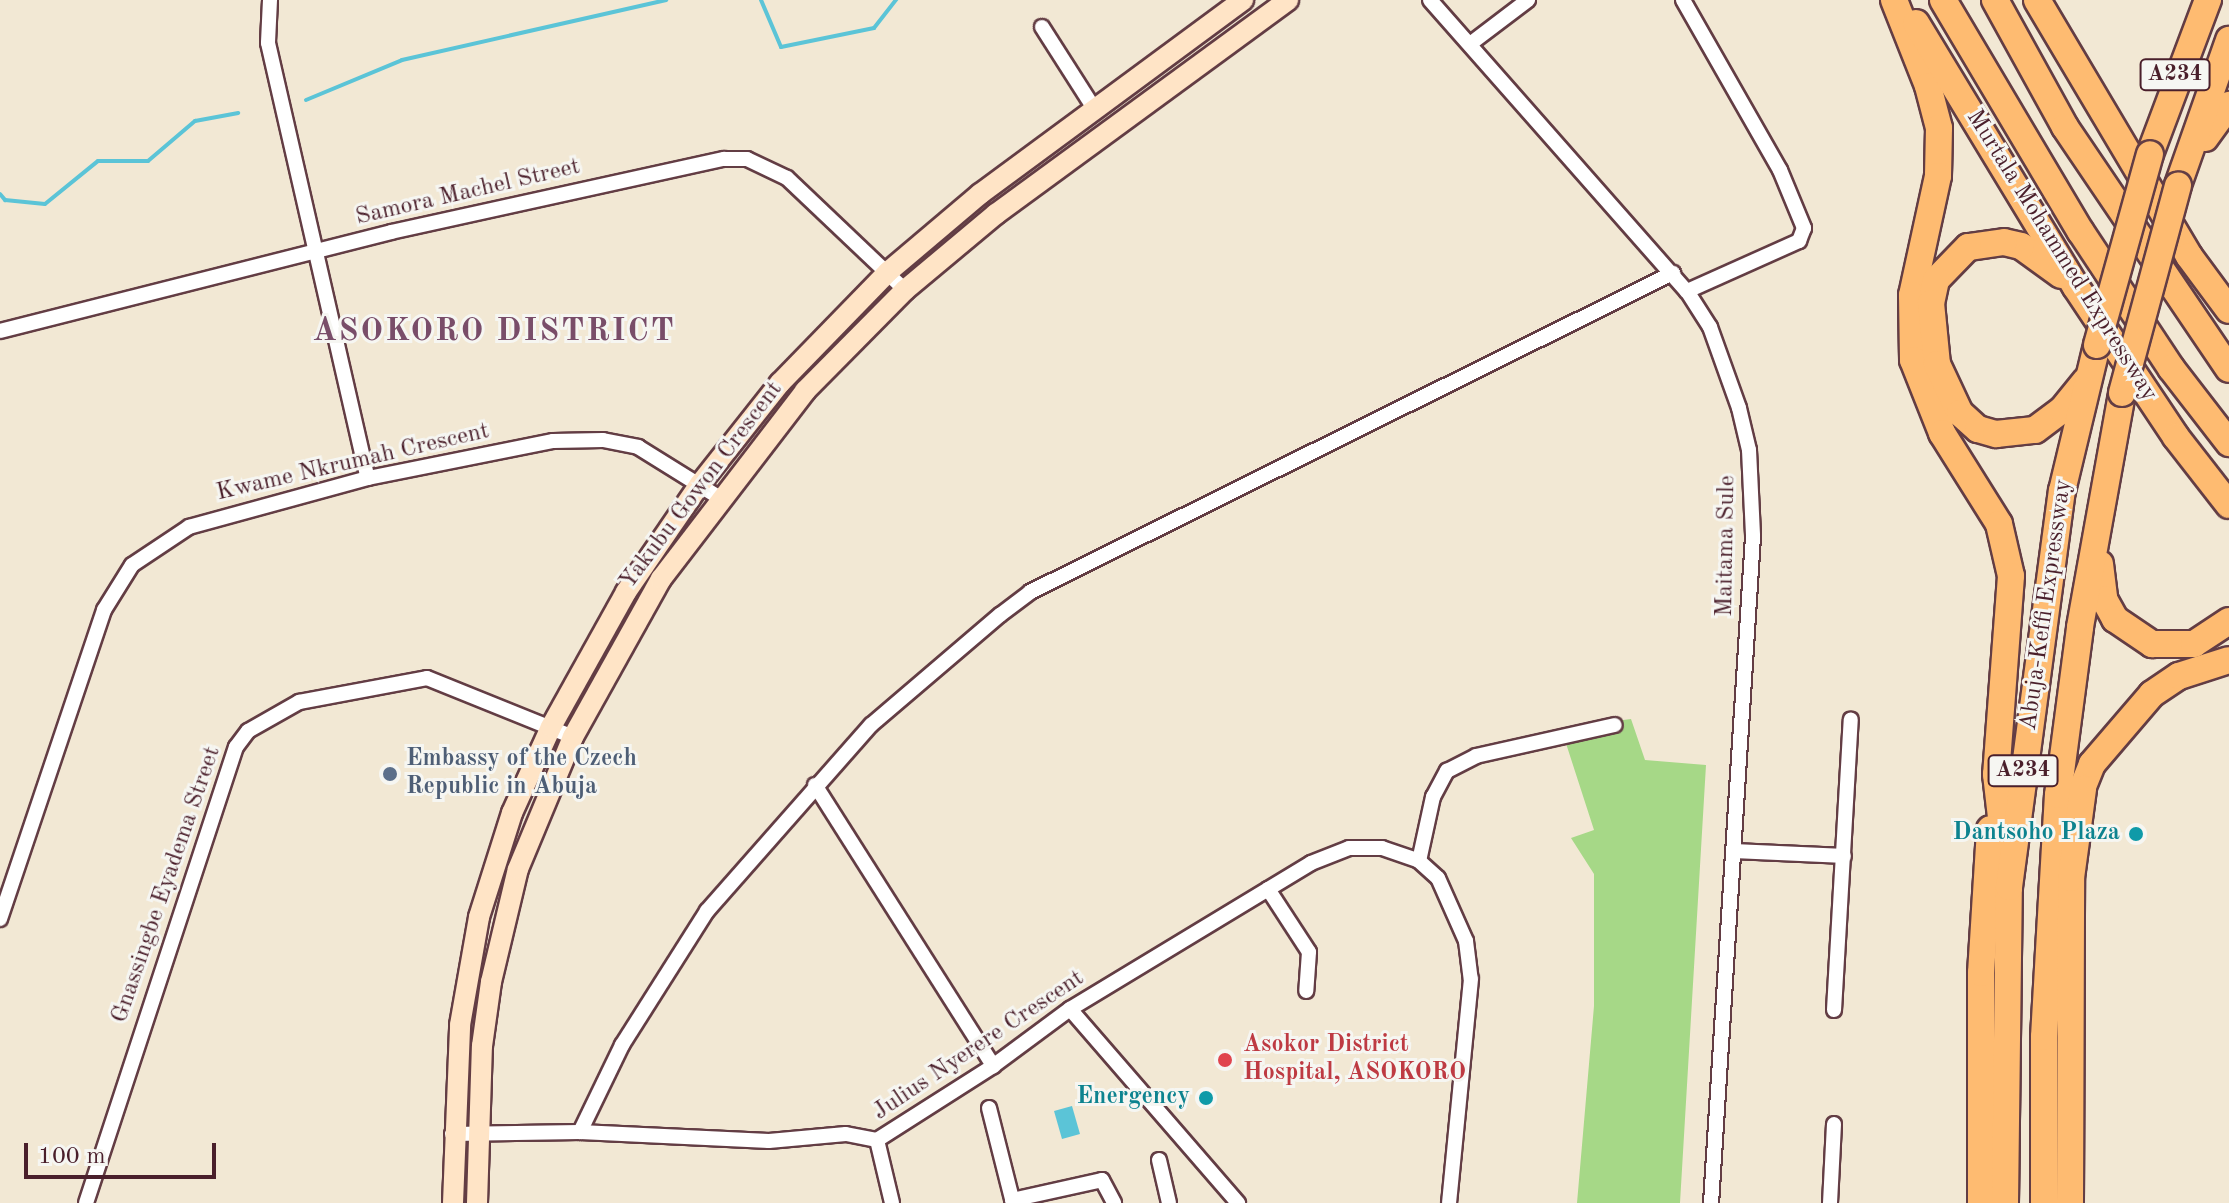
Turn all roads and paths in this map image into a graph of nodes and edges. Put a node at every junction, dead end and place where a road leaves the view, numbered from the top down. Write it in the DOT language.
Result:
graph roads {
  1 [pos="270,0"];
  2 [pos="1243,0"];
  3 [pos="1288,0"];
  4 [pos="1430,0"];
  5 [pos="1528,0"];
  6 [pos="1683,0"];
  7 [pos="1894,0"];
  8 [pos="1902,0"];
  9 [pos="1943,0"];
  10 [pos="1995,0"];
  11 [pos="2037,0"];
  12 [pos="2051,0"];
  13 [pos="2191,0"];
  14 [pos="2208,0"];
  15 [pos="1042,27"];
  16 [pos="2229,40"];
  17 [pos="1470,44"];
  18 [pos="2176,75"];
  19 [pos="2091,94"];
  20 [pos="2229,105"];
  21 [pos="1095,110"];
  22 [pos="2180,180"];
  23 [pos="315,251"];
  24 [pos="2189,256"];
  25 [pos="888,272"];
  26 [pos="1673,273"];
  27 [pos="2229,284"];
  28 [pos="2076,287"];
  29 [pos="905,290"];
  30 [pos="1687,291"];
  31 [pos="2229,310"];
  32 [pos="2196,324"];
  33 [pos="0,331"];
  34 [pos="2229,348"];
  35 [pos="2229,369"];
  36 [pos="2090,375"];
  37 [pos="2229,443"];
  38 [pos="368,478"];
  39 [pos="700,484"];
  40 [pos="720,498"];
  41 [pos="2101,502"];
  42 [pos="2226,505"];
  43 [pos="2229,621"];
  44 [pos="2229,660"];
  45 [pos="1851,719"];
  46 [pos="1615,725"];
  47 [pos="551,727"];
  48 [pos="573,737"];
  49 [pos="1996,774"];
  50 [pos="815,785"];
  51 [pos="2021,792"];
  52 [pos="2070,792"];
  53 [pos="2002,840"];
  54 [pos="1735,851"];
  55 [pos="1844,856"];
  56 [pos="1419,861"];
  57 [pos="2061,872"];
  58 [pos="2009,887"];
  59 [pos="1268,889"];
  60 [pos="1984,895"];
  61 [pos="0,919"];
  62 [pos="1306,991"];
  63 [pos="1070,1009"];
  64 [pos="1834,1010"];
  65 [pos="993,1066"];
  66 [pos="989,1108"];
  67 [pos="1834,1124"];
  68 [pos="580,1132"];
  69 [pos="452,1134"];
  70 [pos="476,1134"];
  71 [pos="877,1140"];
  72 [pos="1159,1160"];
  73 [pos="1040,1199"];
  74 [pos="1012,1202"];
  75 [pos="86,1203"];
  76 [pos="453,1203"];
  77 [pos="477,1203"];
  78 [pos="892,1203"];
  79 [pos="1114,1203"];
  80 [pos="1169,1203"];
  81 [pos="1238,1203"];
  82 [pos="1449,1203"];
  83 [pos="1711,1203"];
  84 [pos="1830,1203"];
  85 [pos="1981,1203"];
  86 [pos="2005,1203"];
  87 [pos="2044,1203"];
  88 [pos="2070,1203"];
  1 -- 23 [label="street"];
  2 -- 21 [label="main road, Yakubu Gowon Crescent"];
  3 -- 29 [label="main road, Yakubu Gowon Crescent"];
  4 -- 17 [label="street, Maitama Sule"];
  5 -- 17 [label="street"];
  6 -- 30 [label="street"];
  7 -- 49 [label="highway"];
  8 -- 28 [label="highway, Murtala Mohammed Expressway"];
  9 -- 37 [label="highway, Murtala Mohammed Expressway"];
  10 -- 32 [label="highway"];
  11 -- 19 [label="highway"];
  12 -- 19 [label="highway"];
  13 -- 18 [label="highway"];
  14 -- 18 [label="highway, A234"];
  15 -- 21 [label="street"];
  16 -- 22 [label="highway, A234"];
  17 -- 26 [label="street, Maitama Sule"];
  18 -- 36 [label="highway, Abuja-Keffi Expressway / A234, bridge"];
  19 -- 24 [label="highway"];
  20 -- 22 [label="highway"];
  21 -- 25 [label="main road, Yakubu Gowon Crescent"];
  22 -- 41 [label="highway, Abuja-Keffi Expressway / A234, bridge"];
  23 -- 25 [label="street, Samora Machel Street"];
  23 -- 33 [label="street, Samora Machel Street"];
  23 -- 38 [label="street"];
  24 -- 27 [label="highway"];
  24 -- 31 [label="highway"];
  25 -- 29 [label="street, Samora Machel Street"];
  25 -- 39 [label="main road, Yakubu Gowon Crescent"];
  26 -- 30 [label="street, Maitama Sule"];
  26 -- 50 [label="street"];
  28 -- 36 [label="highway"];
  28 -- 42 [label="highway, Murtala Mohammed Expressway"];
  29 -- 40 [label="main road, Yakubu Gowon Crescent"];
  30 -- 54 [label="street, Maitama Sule"];
  32 -- 34 [label="highway"];
  32 -- 35 [label="highway"];
  36 -- 51 [label="highway, Abuja-Keffi Expressway / A234"];
  38 -- 39 [label="street, Kwame Nkrumah Crescent"];
  38 -- 61 [label="street, Kwame Nkrumah Crescent"];
  39 -- 40 [label="street, Kwame Nkrumah Crescent"];
  39 -- 47 [label="main road, Yakubu Gowon Crescent"];
  40 -- 48 [label="main road, Yakubu Gowon Crescent"];
  41 -- 43 [label="highway"];
  41 -- 52 [label="highway, Abuja-Keffi Expressway / A234"];
  44 -- 52 [label="highway"];
  45 -- 55 [label="street"];
  46 -- 56 [label="street"];
  47 -- 48 [label="street, Gnassingbe Eyadema Street"];
  47 -- 69 [label="main road, Yakubu Gowon Crescent"];
  47 -- 75 [label="street, Gnassingbe Eyadema Street"];
  48 -- 70 [label="main road, Yakubu Gowon Crescent"];
  49 -- 53 [label="highway"];
  49 -- 60 [label="highway"];
  50 -- 65 [label="street"];
  50 -- 68 [label="street"];
  51 -- 53 [label="highway"];
  51 -- 58 [label="highway, Abuja-Keffi Expressway / A234"];
  52 -- 57 [label="highway, Abuja-Keffi Expressway / A234"];
  52 -- 57 [label="highway"];
  53 -- 58 [label="highway"];
  53 -- 60 [label="highway"];
  54 -- 55 [label="street"];
  54 -- 83 [label="street, Maitama Sule"];
  55 -- 64 [label="street"];
  56 -- 59 [label="street, Julius Nyerere Crescent"];
  56 -- 82 [label="street"];
  57 -- 87 [label="highway, Abuja-Keffi Expressway / A234"];
  57 -- 88 [label="highway, Abuja-Keffi Expressway"];
  58 -- 86 [label="highway, Abuja-Keffi Expressway / A234"];
  59 -- 62 [label="street"];
  59 -- 63 [label="street, Julius Nyerere Crescent"];
  60 -- 85 [label="highway"];
  63 -- 65 [label="street, Julius Nyerere Crescent"];
  63 -- 81 [label="street"];
  65 -- 71 [label="street, Julius Nyerere Crescent"];
  66 -- 74 [label="street"];
  67 -- 84 [label="street"];
  68 -- 70 [label="street, Julius Nyerere Crescent"];
  68 -- 71 [label="street, Julius Nyerere Crescent"];
  69 -- 70 [label="street, Julius Nyerere Crescent"];
  69 -- 76 [label="main road, Yakubu Gowon Crescent"];
  70 -- 77 [label="main road, Yakubu Gowon Crescent"];
  71 -- 78 [label="street"];
  72 -- 80 [label="street"];
  73 -- 74 [label="street"];
  73 -- 79 [label="street"];
}
